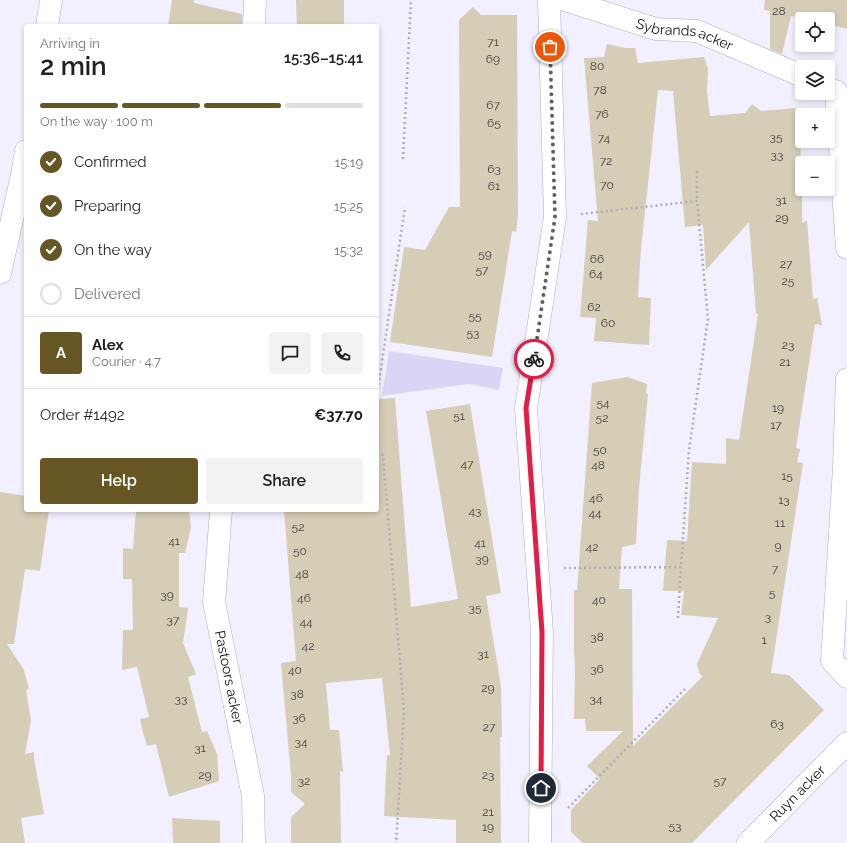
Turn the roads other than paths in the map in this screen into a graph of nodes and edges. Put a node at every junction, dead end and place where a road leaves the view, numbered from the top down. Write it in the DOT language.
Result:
graph roads {
  1 [pos="51,0"];
  2 [pos="255,0"];
  3 [pos="549,0"];
  4 [pos="565,0"];
  5 [pos="47,24"];
  6 [pos="254,24"];
  7 [pos="795,73"];
  8 [pos="837,90"];
  9 [pos="24,164"];
  10 [pos="847,248"];
  11 [pos="0,273"];
  12 [pos="847,379"];
  13 [pos="222,512"];
  14 [pos="847,676"];
  15 [pos="847,743"];
  16 [pos="541,839"];
  17 [pos="254,843"];
  18 [pos="748,843"];
  1 -- 5 [label="street"];
  2 -- 6 [label="street"];
  3 -- 16 [label="street"];
  4 -- 7 [label="street, Sybrands acker"];
  8 -- 10 [label="street"];
  9 -- 11 [label="street"];
  12 -- 14 [label="street"];
  13 -- 17 [label="street, Pastoors acker"];
  15 -- 18 [label="street, Ruyn acker"];
}
